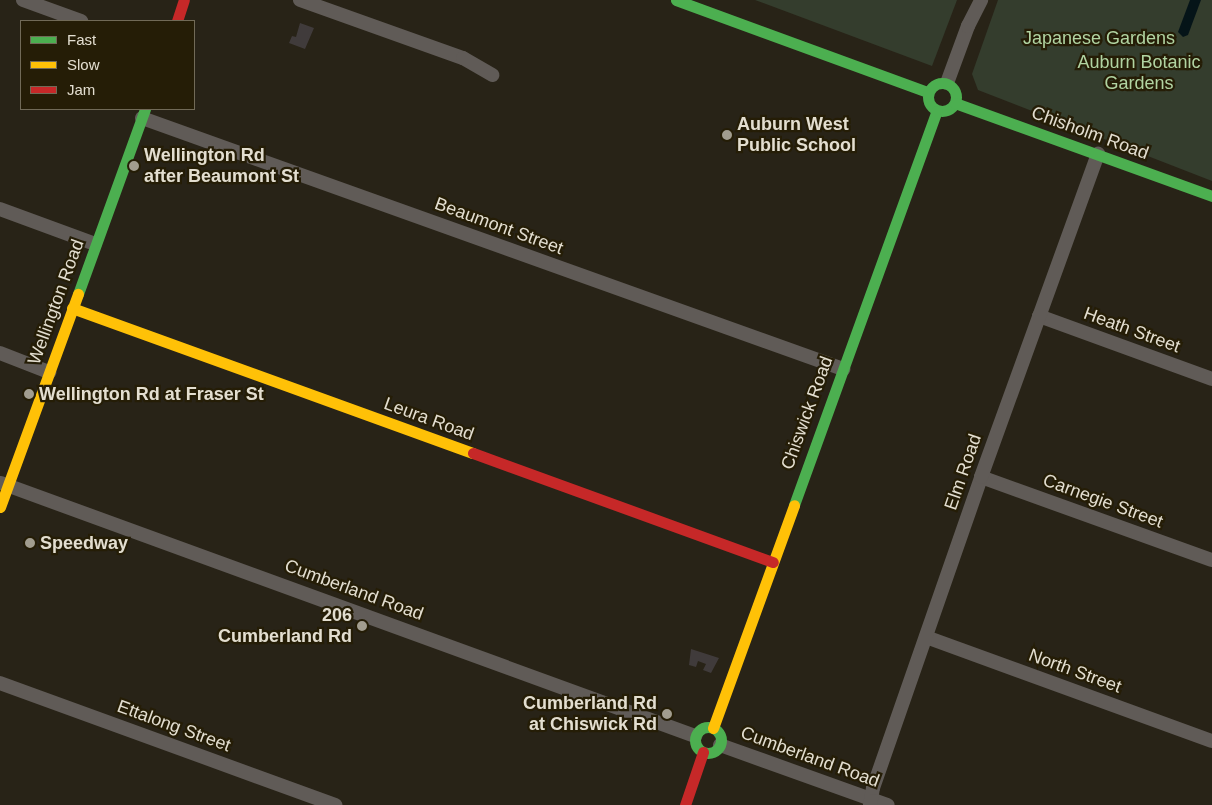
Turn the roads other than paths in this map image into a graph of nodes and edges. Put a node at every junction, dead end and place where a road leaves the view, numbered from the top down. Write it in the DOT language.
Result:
graph roads {
  1 [pos="23,0"];
  2 [pos="184,0"];
  3 [pos="300,0"];
  4 [pos="676,0"];
  5 [pos="972,0"];
  6 [pos="982,0"];
  7 [pos="78,20"];
  8 [pos="177,20"];
  9 [pos="968,26"];
  10 [pos="492,75"];
  11 [pos="947,83"];
  12 [pos="928,92"];
  13 [pos="955,103"];
  14 [pos="937,111"];
  15 [pos="144,113"];
  16 [pos="1098,154"];
  17 [pos="1212,196"];
  18 [pos="0,209"];
  19 [pos="95,244"];
  20 [pos="72,308"];
  21 [pos="1039,316"];
  22 [pos="0,353"];
  23 [pos="843,369"];
  24 [pos="49,372"];
  25 [pos="1212,379"];
  26 [pos="981,477"];
  27 [pos="4,484"];
  28 [pos="0,507"];
  29 [pos="1212,560"];
  30 [pos="773,562"];
  31 [pos="926,637"];
  32 [pos="0,683"];
  33 [pos="713,728"];
  34 [pos="695,736"];
  35 [pos="1212,741"];
  36 [pos="720,745"];
  37 [pos="703,752"];
  38 [pos="871,802"];
  39 [pos="336,805"];
  40 [pos="685,805"];
  41 [pos="888,805"];
  1 -- 7 [label="street"];
  2 -- 8 [label="street"];
  3 -- 10 [label="street"];
  4 -- 12 [label="street"];
  5 -- 9 [label="street"];
  6 -- 9 [label="street"];
  9 -- 11 [label="street"];
  11 -- 12 [label="street"];
  11 -- 13 [label="street"];
  12 -- 14 [label="street"];
  13 -- 14 [label="street"];
  13 -- 16 [label="street, Chisholm Road"];
  14 -- 23 [label="street, Chiswick Road"];
  15 -- 19 [label="street, Wellington Road"];
  15 -- 23 [label="street, Beaumont Street"];
  16 -- 17 [label="street, Chisholm Road"];
  16 -- 21 [label="street, Elm Road"];
  18 -- 19 [label="street"];
  19 -- 20 [label="street, Wellington Road"];
  20 -- 24 [label="street, Wellington Road"];
  20 -- 30 [label="street, Leura Road"];
  21 -- 25 [label="street, Heath Street"];
  21 -- 26 [label="street, Elm Road"];
  22 -- 24 [label="street"];
  23 -- 30 [label="street, Chiswick Road"];
  24 -- 27 [label="street, Wellington Road"];
  26 -- 29 [label="street, Carnegie Street"];
  26 -- 31 [label="street, Elm Road"];
  27 -- 28 [label="street, Wellington Road"];
  27 -- 34 [label="street, Cumberland Road"];
  30 -- 33 [label="street, Chiswick Road"];
  31 -- 35 [label="street, North Street"];
  31 -- 38 [label="street, Elm Road"];
  32 -- 39 [label="street, Ettalong Street"];
  33 -- 34 [label="street"];
  33 -- 36 [label="street"];
  34 -- 37 [label="street"];
  36 -- 37 [label="street"];
  36 -- 38 [label="street, Cumberland Road"];
  37 -- 40 [label="street"];
  38 -- 41 [label="street, Cumberland Road"];
}
